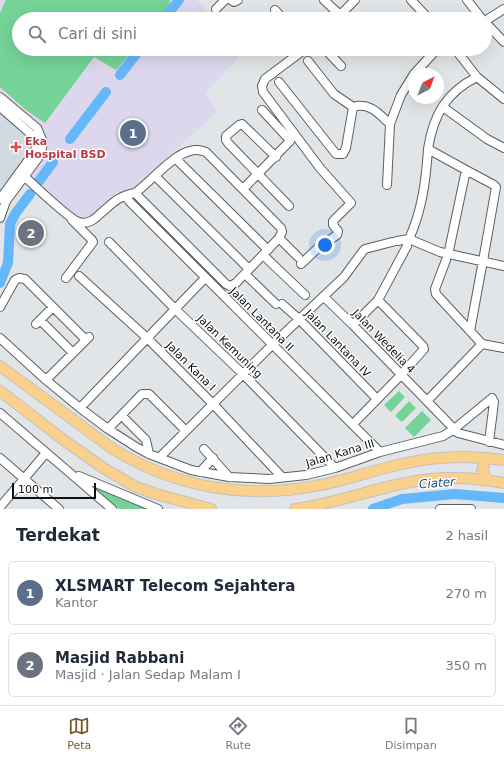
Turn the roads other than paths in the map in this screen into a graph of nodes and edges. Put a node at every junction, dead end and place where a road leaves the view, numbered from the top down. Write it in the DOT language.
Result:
graph roads {
  1 [pos="225,0"];
  2 [pos="231,0"];
  3 [pos="238,0"];
  4 [pos="324,0"];
  5 [pos="355,0"];
  6 [pos="411,0"];
  7 [pos="467,0"];
  8 [pos="504,8"];
  9 [pos="216,9"];
  10 [pos="334,12"];
  11 [pos="343,12"];
  12 [pos="422,12"];
  13 [pos="476,12"];
  14 [pos="492,17"];
  15 [pos="492,29"];
  16 [pos="504,42"];
  17 [pos="296,56"];
  18 [pos="332,56"];
  19 [pos="431,56"];
  20 [pos="460,56"];
  21 [pos="308,61"];
  22 [pos="341,66"];
  23 [pos="420,68"];
  24 [pos="477,77"];
  25 [pos="279,82"];
  26 [pos="408,84"];
  27 [pos="0,97"];
  28 [pos="504,98"];
  29 [pos="0,106"];
  30 [pos="353,107"];
  31 [pos="443,107"];
  32 [pos="262,110"];
  33 [pos="390,124"];
  34 [pos="504,148"];
  35 [pos="428,149"];
  36 [pos="276,157"];
  37 [pos="176,159"];
  38 [pos="466,170"];
  39 [pos="258,174"];
  40 [pos="24,176"];
  41 [pos="156,176"];
  42 [pos="14,184"];
  43 [pos="388,185"];
  44 [pos="243,190"];
  45 [pos="135,193"];
  46 [pos="0,199"];
  47 [pos="130,201"];
  48 [pos="289,206"];
  49 [pos="69,216"];
  50 [pos="0,218"];
  51 [pos="279,238"];
  52 [pos="108,242"];
  53 [pos="408,242"];
  54 [pos="265,252"];
  55 [pos="447,257"];
  56 [pos="483,264"];
  57 [pos="504,266"];
  58 [pos="247,271"];
  59 [pos="79,276"];
  60 [pos="66,278"];
  61 [pos="205,278"];
  62 [pos="305,295"];
  63 [pos="324,297"];
  64 [pos="378,300"];
  65 [pos="0,307"];
  66 [pos="53,307"];
  67 [pos="175,309"];
  68 [pos="299,319"];
  69 [pos="353,324"];
  70 [pos="470,331"];
  71 [pos="0,338"];
  72 [pos="147,338"];
  73 [pos="482,344"];
  74 [pos="272,345"];
  75 [pos="504,348"];
  76 [pos="73,353"];
  77 [pos="0,366"];
  78 [pos="243,374"];
  79 [pos="401,375"];
  80 [pos="46,380"];
  81 [pos="0,391"];
  82 [pos="377,399"];
  83 [pos="427,401"];
  84 [pos="213,404"];
  85 [pos="80,408"];
  86 [pos="0,413"];
  87 [pos="122,416"];
  88 [pos="353,424"];
  89 [pos="108,429"];
  90 [pos="453,430"];
  91 [pos="186,431"];
  92 [pos="489,442"];
  93 [pos="504,445"];
  94 [pos="204,449"];
  95 [pos="380,452"];
  96 [pos="46,453"];
  97 [pos="149,454"];
  98 [pos="0,458"];
  99 [pos="159,458"];
  100 [pos="213,458"];
  101 [pos="488,458"];
  102 [pos="504,460"];
  103 [pos="335,468"];
  104 [pos="200,472"];
  105 [pos="72,473"];
  106 [pos="229,477"];
  107 [pos="282,477"];
  108 [pos="23,478"];
  109 [pos="487,480"];
  110 [pos="504,483"];
  111 [pos="0,508"];
  112 [pos="59,509"];
  113 [pos="112,509"];
  114 [pos="158,509"];
  115 [pos="211,509"];
  116 [pos="295,509"];
  117 [pos="440,509"];
  118 [pos="471,509"];
  1 -- 9 [label="street"];
  2 -- 3 [label="street"];
  4 -- 10 [label="street"];
  5 -- 11 [label="street"];
  6 -- 12 [label="street"];
  7 -- 13 [label="street"];
  8 -- 14 [label="street"];
  15 -- 16 [label="street"];
  17 -- 51 [label="street"];
  18 -- 22 [label="street"];
  19 -- 23 [label="street"];
  20 -- 24 [label="street"];
  21 -- 30 [label="street"];
  24 -- 28 [label="street"];
  24 -- 31 [label="street"];
  25 -- 30 [label="street"];
  26 -- 33 [label="street"];
  27 -- 40 [label="street"];
  29 -- 42 [label="street"];
  30 -- 33 [label="street"];
  31 -- 34 [label="street"];
  31 -- 35 [label="street"];
  32 -- 36 [label="street"];
  33 -- 43 [label="street"];
  35 -- 38 [label="street"];
  35 -- 53 [label="street"];
  36 -- 39 [label="street"];
  36 -- 39 [label="street"];
  37 -- 41 [label="street"];
  37 -- 44 [label="street"];
  37 -- 54 [label="street"];
  38 -- 55 [label="street"];
  38 -- 56 [label="street"];
  39 -- 44 [label="street"];
  39 -- 48 [label="street"];
  40 -- 42 [label="street"];
  40 -- 49 [label="street"];
  41 -- 45 [label="street"];
  41 -- 58 [label="street, Jalan Lantana IV"];
  42 -- 46 [label="street"];
  42 -- 50 [label="street"];
  44 -- 51 [label="street"];
  45 -- 49 [label="street"];
  45 -- 58 [label="street"];
  47 -- 61 [label="street, Jalan Lantana II"];
  49 -- 60 [label="street"];
  51 -- 54 [label="street"];
  52 -- 67 [label="street, Jalan Kemuning"];
  53 -- 55 [label="street"];
  53 -- 63 [label="street"];
  53 -- 64 [label="street"];
  54 -- 58 [label="street"];
  54 -- 62 [label="street"];
  55 -- 56 [label="street"];
  55 -- 70 [label="street"];
  56 -- 57 [label="street"];
  56 -- 70 [label="street"];
  58 -- 68 [label="street, Jalan Lantana IV"];
  59 -- 72 [label="street, Jalan Kana I"];
  61 -- 67 [label="street"];
  61 -- 74 [label="street, Jalan Lantana II"];
  63 -- 68 [label="street"];
  63 -- 69 [label="street, Jalan Wedelia 4"];
  64 -- 69 [label="street"];
  64 -- 79 [label="street"];
  65 -- 66 [label="street"];
  66 -- 76 [label="street"];
  66 -- 76 [label="street"];
  67 -- 72 [label="street"];
  67 -- 78 [label="street, Jalan Kemuning"];
  68 -- 74 [label="street"];
  68 -- 82 [label="street, Jalan Lantana IV"];
  69 -- 79 [label="street, Jalan Wedelia 4"];
  70 -- 73 [label="street"];
  71 -- 80 [label="street, Jalan Kana III"];
  72 -- 84 [label="street, Jalan Kana I"];
  72 -- 85 [label="street"];
  73 -- 75 [label="street"];
  73 -- 83 [label="street"];
  74 -- 78 [label="street"];
  74 -- 88 [label="street, Jalan Lantana II"];
  76 -- 80 [label="street"];
  77 -- 101 [label="main road"];
  78 -- 84 [label="street"];
  78 -- 103 [label="street, Jalan Kemuning"];
  79 -- 82 [label="street"];
  79 -- 83 [label="street, Jalan Wedelia 4"];
  80 -- 85 [label="street, Jalan Kana III"];
  81 -- 115 [label="main road"];
  82 -- 88 [label="street"];
  83 -- 90 [label="street, Jalan Wedelia 4"];
  84 -- 91 [label="street"];
  84 -- 107 [label="street, Jalan Kana I"];
  85 -- 89 [label="street, Jalan Kana III"];
  86 -- 96 [label="street"];
  87 -- 89 [label="street"];
  87 -- 91 [label="street"];
  87 -- 97 [label="street"];
  88 -- 95 [label="street, Jalan Lantana II"];
  89 -- 97 [label="street, Jalan Kana III"];
  90 -- 92 [label="street"];
  90 -- 92 [label="street, Jalan Kana III"];
  90 -- 95 [label="street, Jalan Kana III"];
  91 -- 99 [label="street"];
  92 -- 93 [label="street"];
  94 -- 100 [label="street"];
  95 -- 103 [label="street, Jalan Kana III"];
  96 -- 105 [label="street"];
  96 -- 108 [label="street"];
  97 -- 99 [label="street, Jalan Kana III"];
  98 -- 108 [label="street"];
  99 -- 104 [label="street, Jalan Kana III"];
  100 -- 104 [label="street"];
  100 -- 106 [label="street"];
  101 -- 102 [label="main road"];
  101 -- 109 [label="main road"];
  103 -- 107 [label="street, Jalan Kana III"];
  104 -- 106 [label="street, Jalan Kana III"];
  105 -- 113 [label="street"];
  105 -- 114 [label="street"];
  106 -- 107 [label="street, Jalan Kana III"];
  108 -- 111 [label="street"];
  108 -- 112 [label="street"];
  109 -- 110 [label="main road"];
  109 -- 116 [label="main road"];
  117 -- 118 [label="street"];
}
